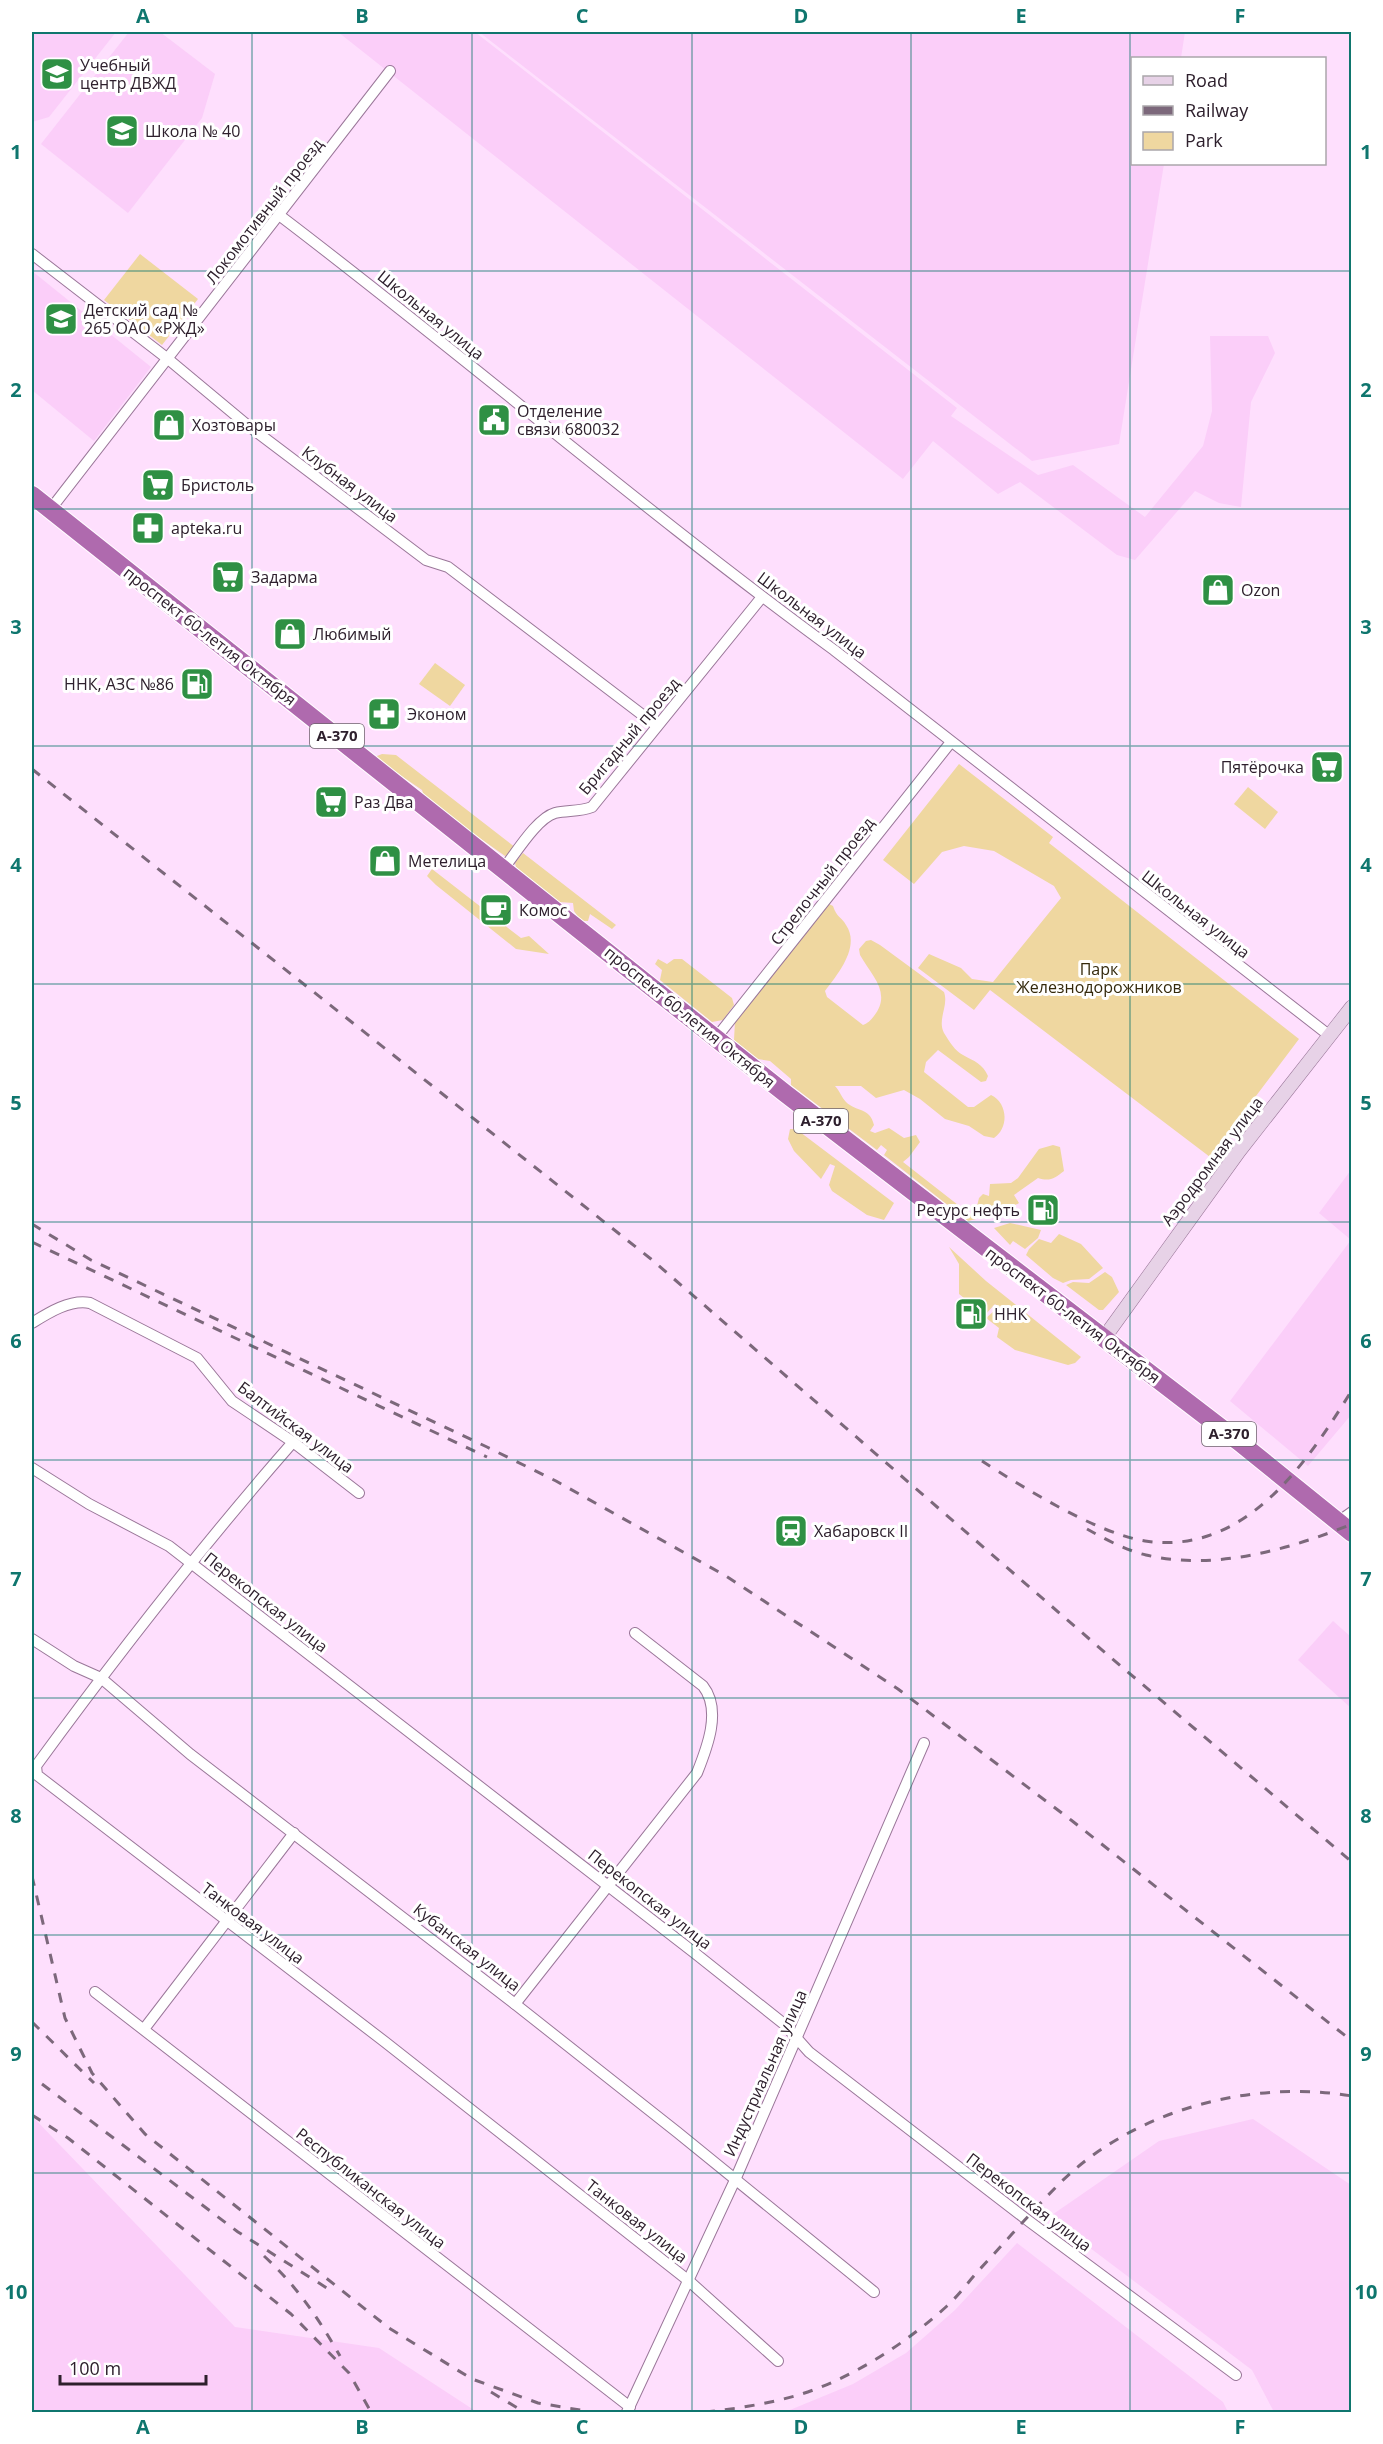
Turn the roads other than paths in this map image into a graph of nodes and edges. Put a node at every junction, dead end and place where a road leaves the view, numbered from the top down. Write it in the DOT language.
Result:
graph roads {
  1 [pos="390,71"];
  2 [pos="279,215"];
  3 [pos="32,254"];
  4 [pos="168,359"];
  5 [pos="32,495"];
  6 [pos="50,510"];
  7 [pos="762,597"];
  8 [pos="657,726"];
  9 [pos="951,742"];
  10 [pos="504,868"];
  11 [pos="1352,1007"];
  12 [pos="1330,1036"];
  13 [pos="716,1038"];
  14 [pos="32,1323"];
  15 [pos="1104,1338"];
  16 [pos="293,1443"];
  17 [pos="32,1468"];
  18 [pos="359,1493"];
  19 [pos="1347,1522"];
  20 [pos="190,1563"];
  21 [pos="635,1633"];
  22 [pos="32,1639"];
  23 [pos="101,1678"];
  24 [pos="924,1743"];
  25 [pos="294,1833"];
  26 [pos="609,1885"];
  27 [pos="226,1922"];
  28 [pos="95,1992"];
  29 [pos="515,2004"];
  30 [pos="144,2029"];
  31 [pos="796,2040"];
  32 [pos="735,2180"];
  33 [pos="689,2282"];
  34 [pos="874,2292"];
  35 [pos="778,2361"];
  36 [pos="1236,2375"];
  37 [pos="628,2410"];
  1 -- 2 [label="street, Локомотивный проезд"];
  2 -- 4 [label="street, Локомотивный проезд"];
  2 -- 7 [label="street, Школьная улица"];
  3 -- 4 [label="street, Клубная улица"];
  4 -- 6 [label="street, Локомотивный проезд"];
  4 -- 8 [label="street, Клубная улица"];
  5 -- 6 [label="highway, проспект 60-летия Октября / А-370"];
  6 -- 10 [label="highway, проспект 60-летия Октября / А-370"];
  7 -- 8 [label="street, Бригадный проезд"];
  7 -- 9 [label="street, Школьная улица"];
  8 -- 10 [label="street, Бригадный проезд"];
  9 -- 12 [label="street, Школьная улица"];
  9 -- 13 [label="street, Стрелочный проезд"];
  10 -- 13 [label="highway, проспект 60-летия Октября / А-370"];
  11 -- 12 [label="street, Аэродромная улица"];
  12 -- 15 [label="street, Аэродромная улица"];
  13 -- 15 [label="highway, проспект 60-летия Октября / А-370"];
  14 -- 16 [label="street, Балтийская улица"];
  15 -- 19 [label="highway, проспект 60-летия Октября / А-370"];
  16 -- 18 [label="street, Балтийская улица"];
  16 -- 20 [label="street, Танковая улица"];
  17 -- 20 [label="street, Перекопская улица"];
  20 -- 23 [label="street, Танковая улица"];
  20 -- 26 [label="street, Перекопская улица"];
  21 -- 26 [label="street"];
  22 -- 23 [label="street, Кубанская улица"];
  23 -- 25 [label="street, Кубанская улица"];
  23 -- 27 [label="street, Танковая улица"];
  24 -- 31 [label="street, Индустриальная улица"];
  25 -- 27 [label="street"];
  25 -- 29 [label="street, Кубанская улица"];
  26 -- 29 [label="street"];
  26 -- 31 [label="street, Перекопская улица"];
  27 -- 30 [label="street"];
  27 -- 33 [label="street, Танковая улица"];
  28 -- 30 [label="street, Республиканская улица"];
  29 -- 32 [label="street, Кубанская улица"];
  30 -- 37 [label="street, Республиканская улица"];
  31 -- 32 [label="street, Индустриальная улица"];
  31 -- 36 [label="street, Перекопская улица"];
  32 -- 33 [label="street, Индустриальная улица"];
  32 -- 34 [label="street, Кубанская улица"];
  33 -- 35 [label="street, Танковая улица"];
  33 -- 37 [label="street, Индустриальная улица"];
}
